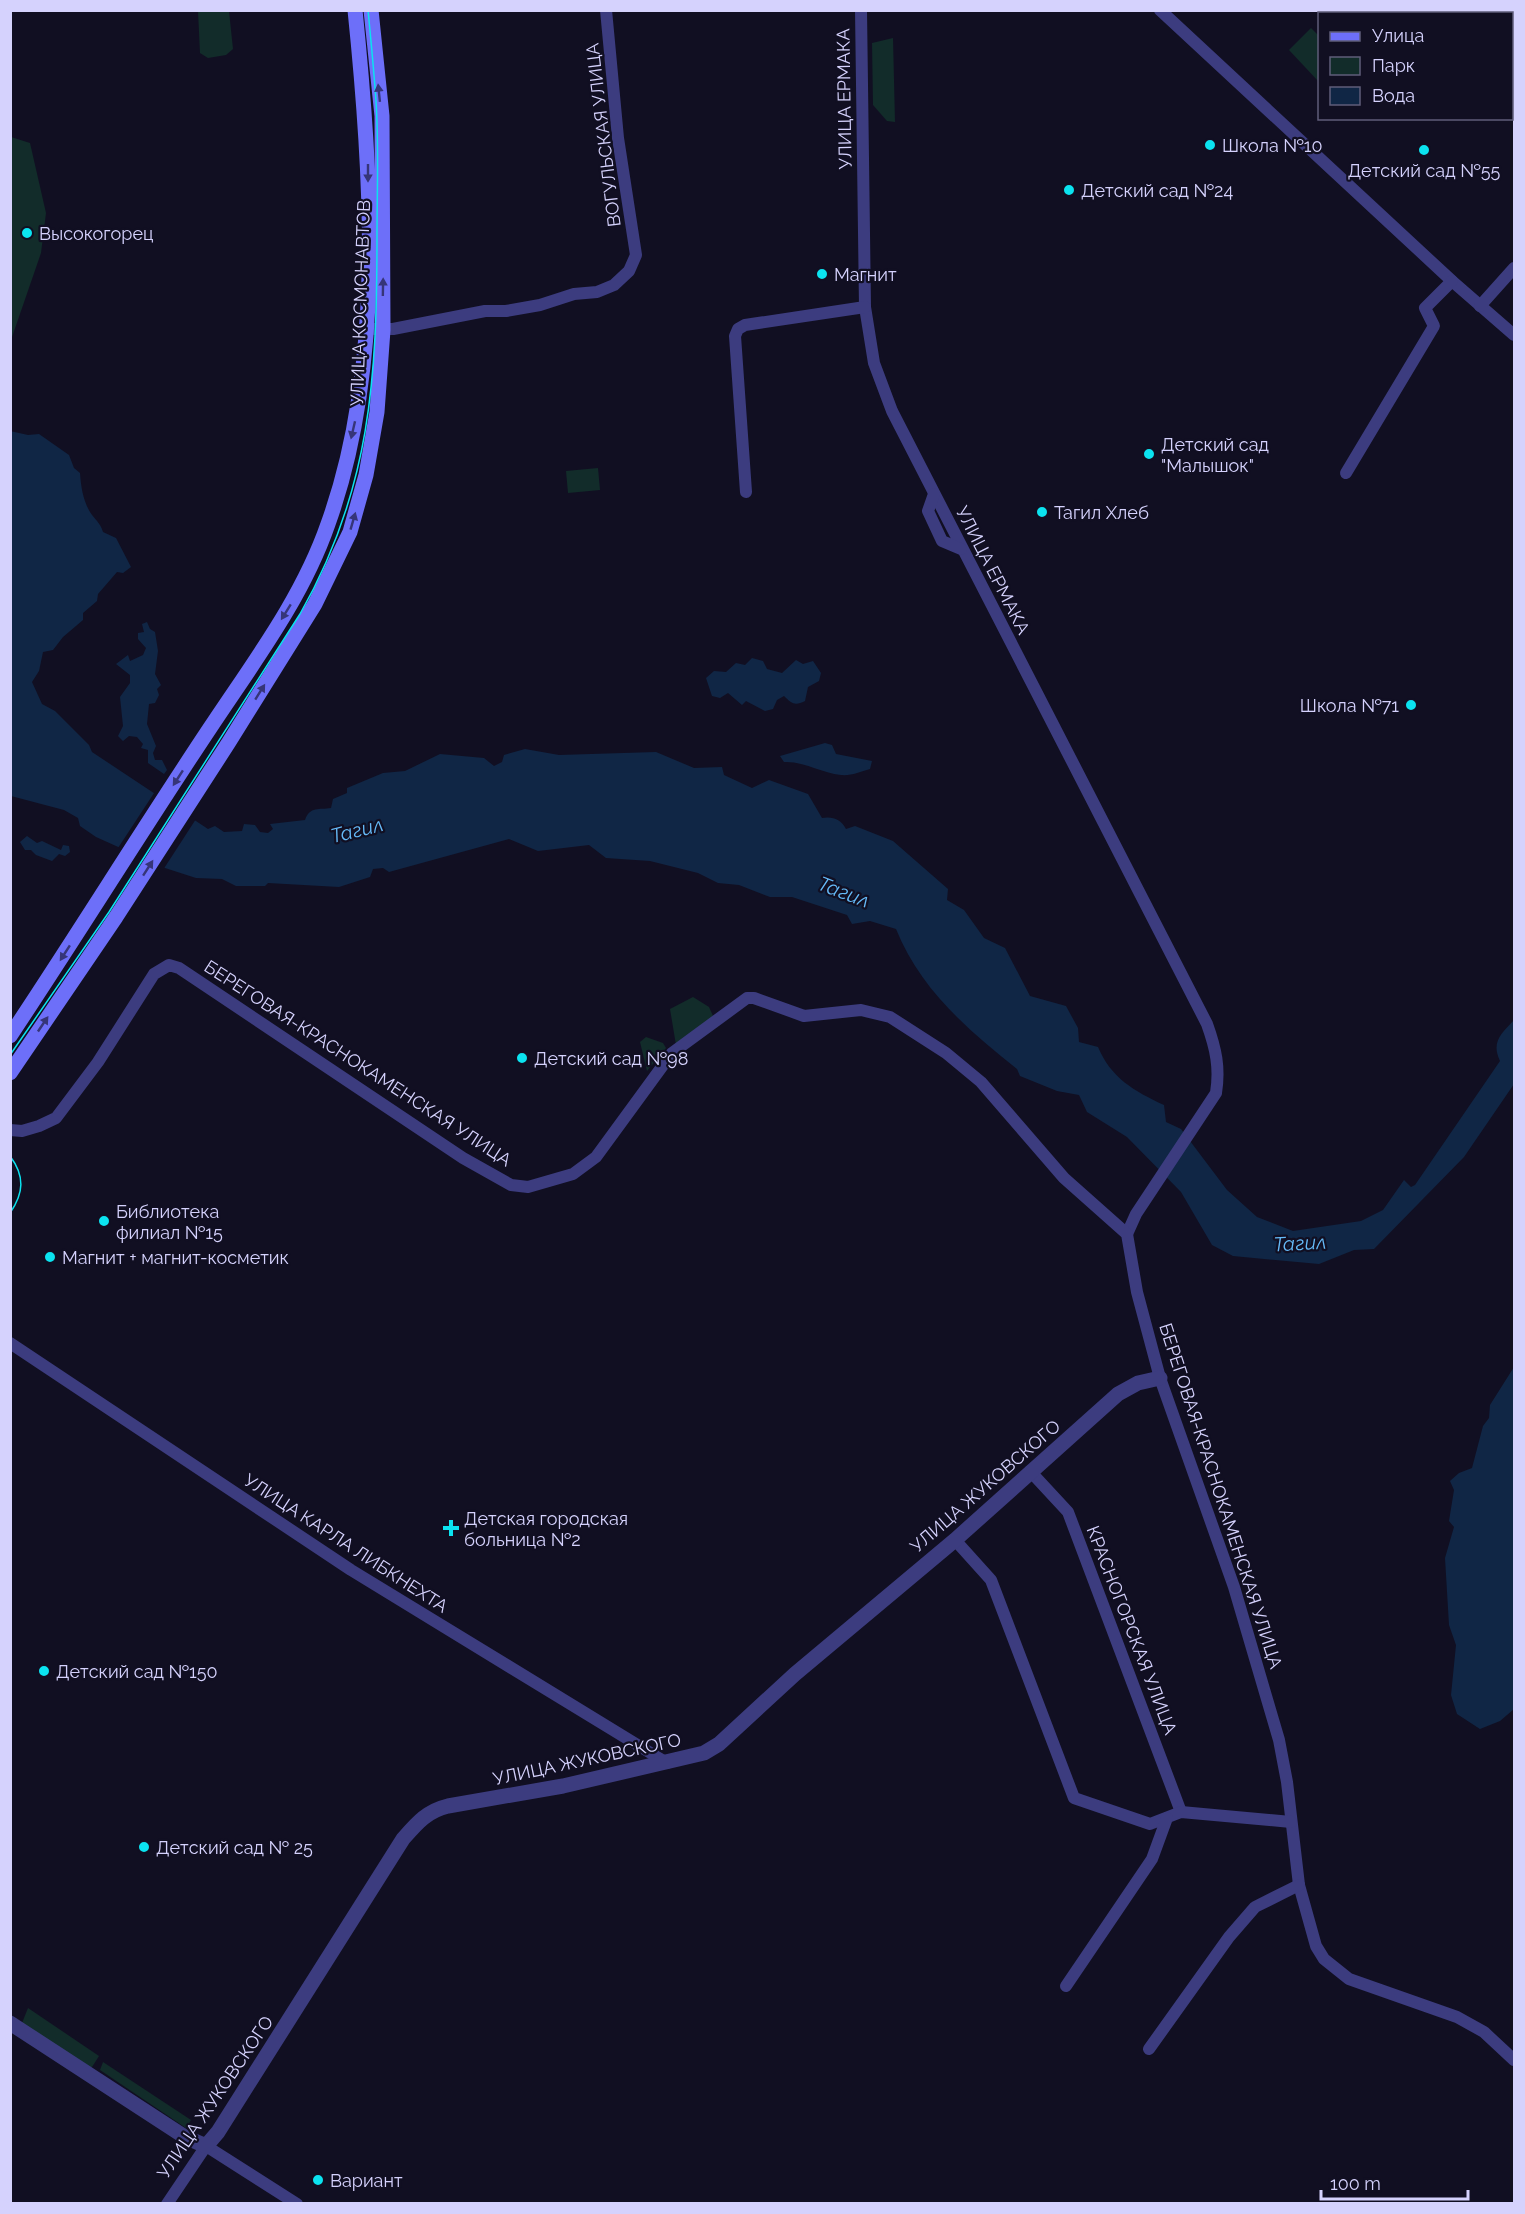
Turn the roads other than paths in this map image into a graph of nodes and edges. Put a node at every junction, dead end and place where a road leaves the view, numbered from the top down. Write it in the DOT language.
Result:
graph roads {
  1 [pos="354,10"];
  2 [pos="371,10"];
  3 [pos="606,10"];
  4 [pos="861,10"];
  5 [pos="1160,10"];
  6 [pos="1515,268"];
  7 [pos="1452,280"];
  8 [pos="1480,306"];
  9 [pos="865,307"];
  10 [pos="366,329"];
  11 [pos="382,330"];
  12 [pos="1515,335"];
  13 [pos="1346,473"];
  14 [pos="746,492"];
  15 [pos="10,1036"];
  16 [pos="10,1073"];
  17 [pos="10,1130"];
  18 [pos="1127,1234"];
  19 [pos="10,1343"];
  20 [pos="1160,1378"];
  21 [pos="1030,1471"];
  22 [pos="955,1540"];
  23 [pos="667,1763"];
  24 [pos="1181,1812"];
  25 [pos="1167,1818"];
  26 [pos="1291,1822"];
  27 [pos="1299,1885"];
  28 [pos="1066,1986"];
  29 [pos="10,2023"];
  30 [pos="1149,2049"];
  31 [pos="1515,2060"];
  32 [pos="206,2146"];
  33 [pos="167,2204"];
  34 [pos="297,2204"];
  1 -- 10 [label="main road, УЛИЦА КОСМОНАВТОВ, one-way"];
  11 -- 2 [label="main road, УЛИЦА КОСМОНАВТОВ, one-way"];
  3 -- 11 [label="street, ВОГУЛЬСКАЯ УЛИЦА"];
  4 -- 9 [label="street, УЛИЦА ЕРМАКА"];
  5 -- 7 [label="street"];
  6 -- 8 [label="street"];
  7 -- 8 [label="street"];
  7 -- 13 [label="street"];
  8 -- 12 [label="street"];
  9 -- 14 [label="street"];
  9 -- 18 [label="street, УЛИЦА ЕРМАКА"];
  10 -- 11 [label="street"];
  10 -- 15 [label="main road, УЛИЦА КОСМОНАВТОВ, one-way"];
  16 -- 11 [label="main road, УЛИЦА КОСМОНАВТОВ, one-way"];
  17 -- 18 [label="street, БЕРЕГОВАЯ-КРАСНОКАМЕНСКАЯ УЛИЦА"];
  18 -- 20 [label="street, БЕРЕГОВАЯ-КРАСНОКАМЕНСКАЯ УЛИЦА"];
  19 -- 23 [label="street, УЛИЦА КАРЛА ЛИБКНЕХТА"];
  20 -- 21 [label="street, УЛИЦА ЖУКОВСКОГО"];
  20 -- 26 [label="street, БЕРЕГОВАЯ-КРАСНОКАМЕНСКАЯ УЛИЦА"];
  21 -- 22 [label="street, УЛИЦА ЖУКОВСКОГО"];
  21 -- 24 [label="street, КРАСНОГОРСКАЯ УЛИЦА"];
  22 -- 23 [label="street, УЛИЦА ЖУКОВСКОГО"];
  22 -- 25 [label="street"];
  23 -- 32 [label="street, УЛИЦА ЖУКОВСКОГО"];
  24 -- 25 [label="street"];
  24 -- 26 [label="street"];
  25 -- 28 [label="street"];
  26 -- 27 [label="street, БЕРЕГОВАЯ-КРАСНОКАМЕНСКАЯ УЛИЦА"];
  27 -- 30 [label="street"];
  27 -- 31 [label="street, БЕРЕГОВАЯ-КРАСНОКАМЕНСКАЯ УЛИЦА"];
  29 -- 32 [label="street"];
  32 -- 33 [label="street, УЛИЦА ЖУКОВСКОГО"];
  32 -- 34 [label="street"];
}
